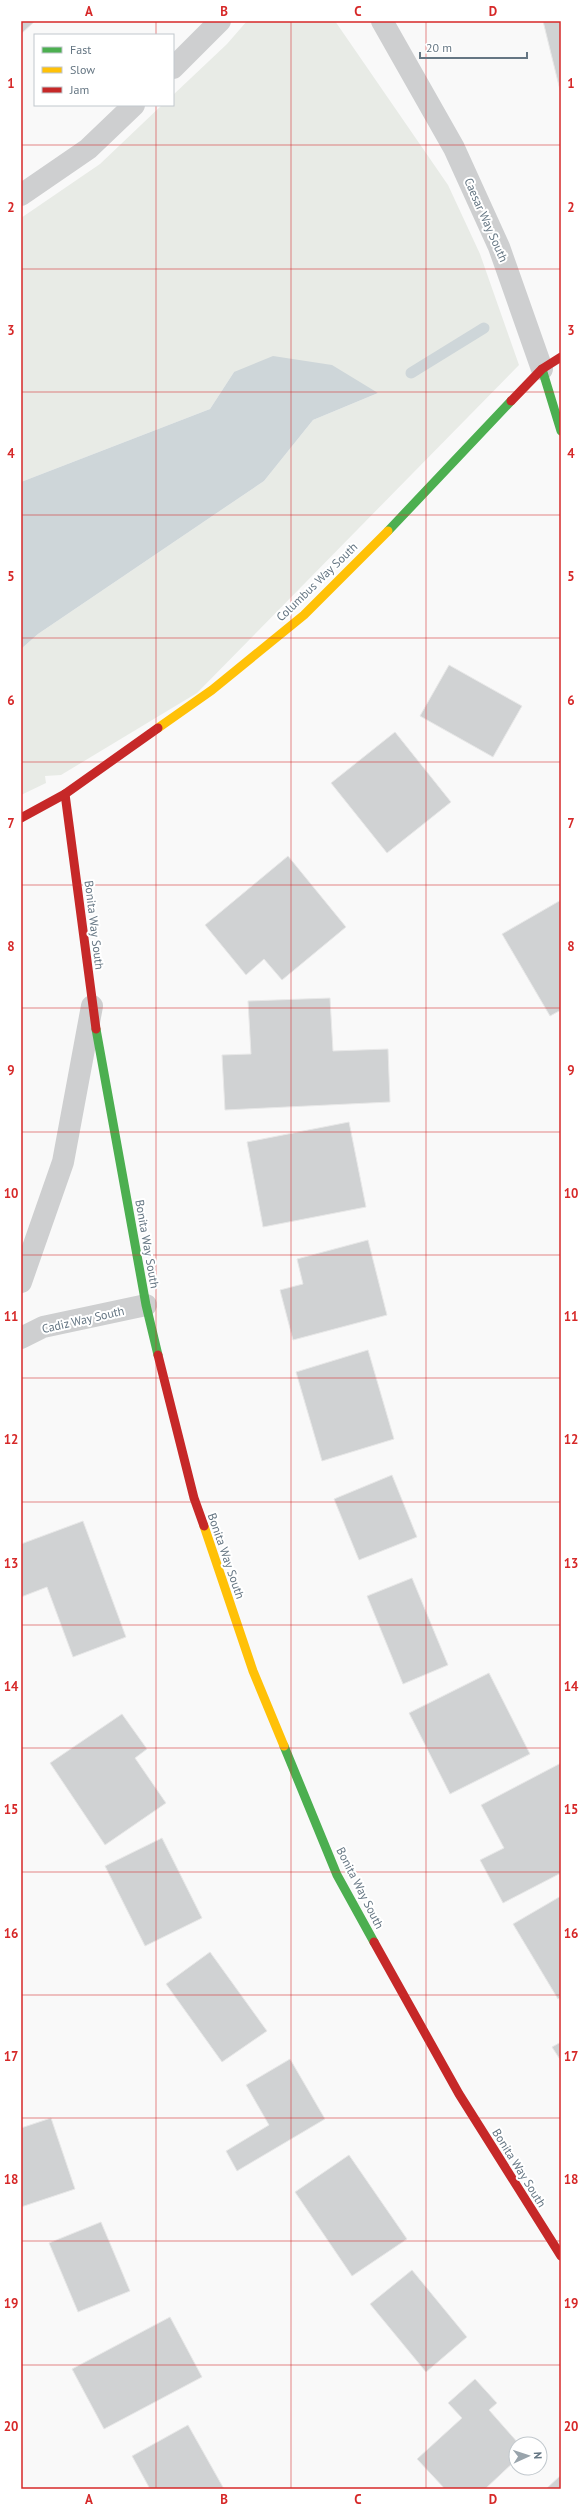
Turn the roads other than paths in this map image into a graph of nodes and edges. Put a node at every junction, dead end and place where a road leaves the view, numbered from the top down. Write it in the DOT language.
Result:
graph roads {
  1 [pos="220,21"];
  2 [pos="382,21"];
  3 [pos="174,67"];
  4 [pos="133,106"];
  5 [pos="21,195"];
  6 [pos="561,357"];
  7 [pos="542,369"];
  8 [pos="561,431"];
  9 [pos="65,794"];
  10 [pos="21,818"];
  11 [pos="92,1005"];
  12 [pos="21,1282"];
  13 [pos="146,1306"];
  14 [pos="21,1338"];
  15 [pos="561,2256"];
  1 -- 3 [label="street"];
  2 -- 7 [label="street, Caesar Way South"];
  4 -- 5 [label="street"];
  6 -- 7 [label="street, Columbus Way South"];
  7 -- 8 [label="street, Caesar Way South"];
  7 -- 9 [label="street, Columbus Way South"];
  9 -- 10 [label="street, Columbus Way South"];
  9 -- 11 [label="street, Bonita Way South"];
  11 -- 12 [label="street"];
  11 -- 13 [label="street, Bonita Way South"];
  13 -- 14 [label="street, Cadiz Way South"];
  13 -- 15 [label="street, Bonita Way South"];
}
